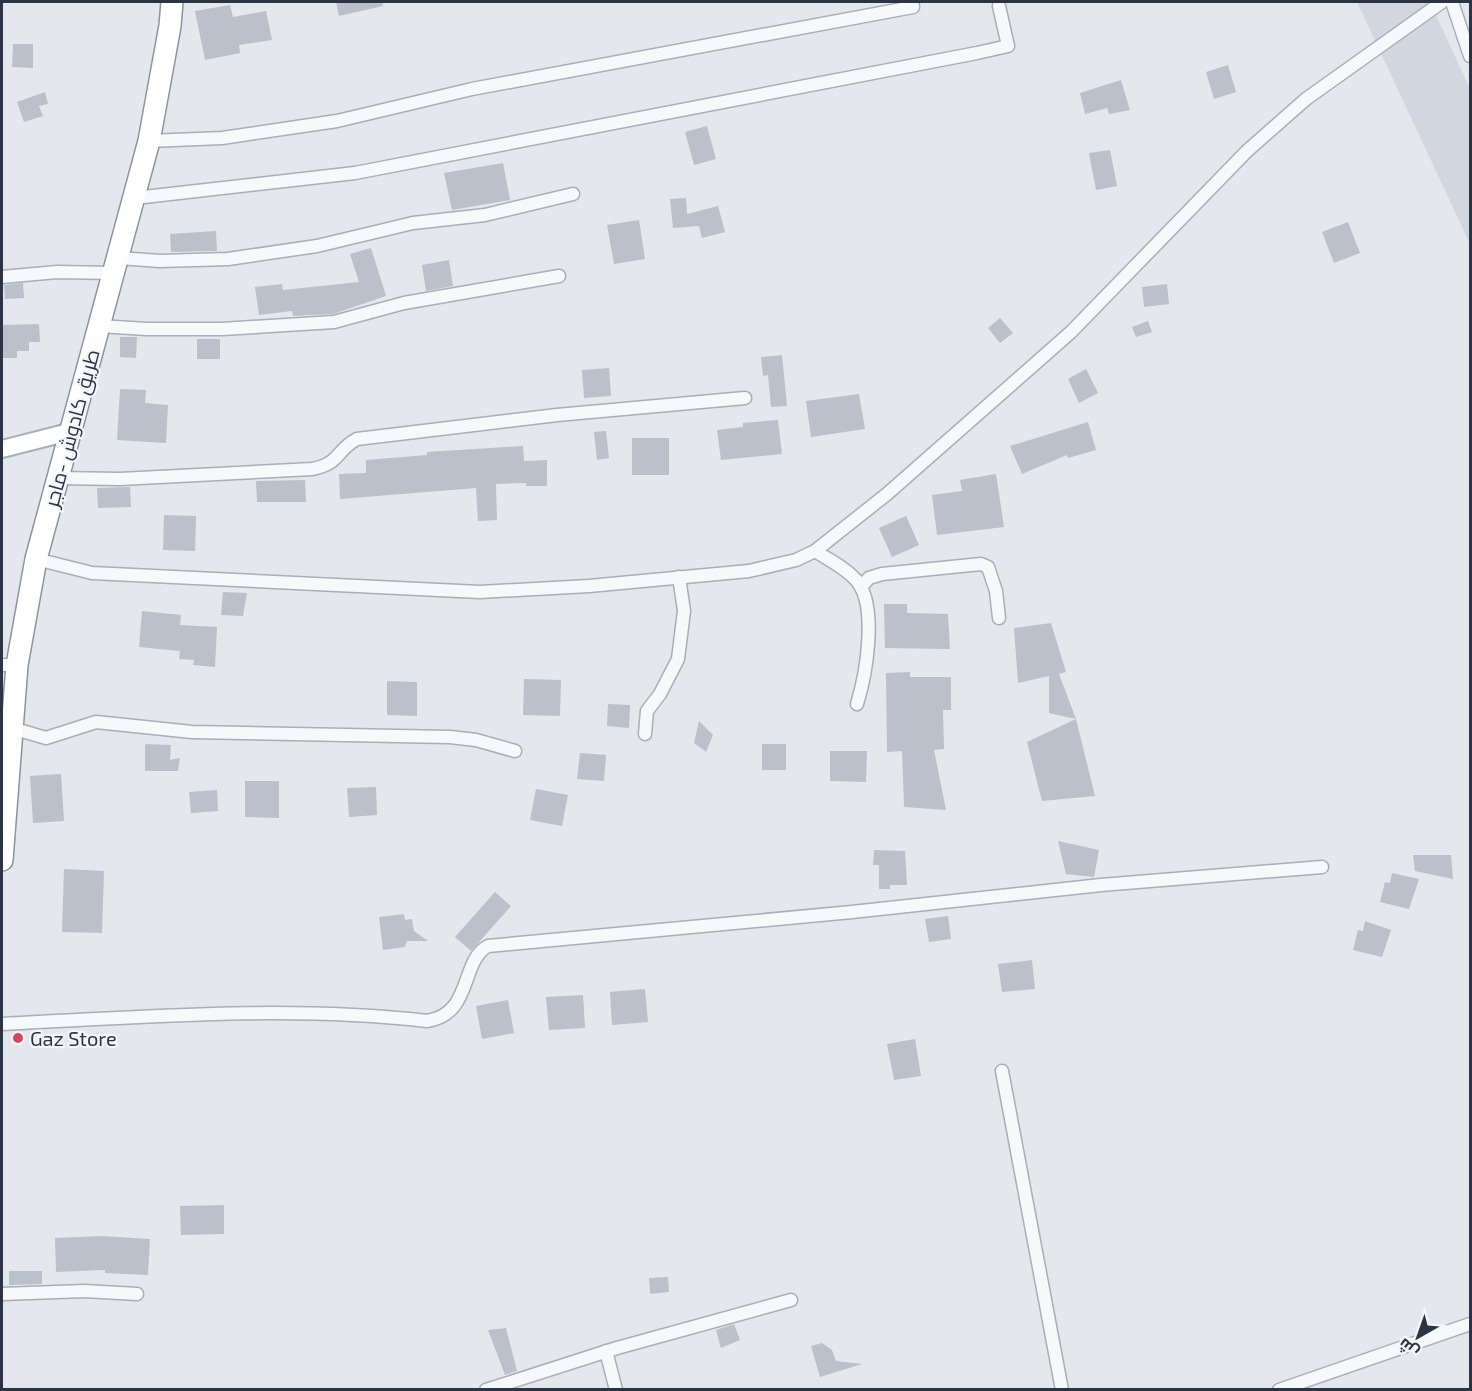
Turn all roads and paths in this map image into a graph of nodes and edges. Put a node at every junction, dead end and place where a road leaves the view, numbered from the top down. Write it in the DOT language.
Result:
graph roads {
  1 [pos="172,2"];
  2 [pos="912,2"];
  3 [pos="1442,2"];
  4 [pos="1452,2"];
  5 [pos="999,6"];
  6 [pos="1470,56"];
  7 [pos="149,141"];
  8 [pos="573,194"];
  9 [pos="135,198"];
  10 [pos="116,266"];
  11 [pos="559,276"];
  12 [pos="2,277"];
  13 [pos="99,326"];
  14 [pos="745,398"];
  15 [pos="69,432"];
  16 [pos="2,449"];
  17 [pos="57,478"];
  18 [pos="815,551"];
  19 [pos="36,560"];
  20 [pos="679,577"];
  21 [pos="861,587"];
  22 [pos="999,618"];
  23 [pos="9,665"];
  24 [pos="857,704"];
  25 [pos="12,728"];
  26 [pos="645,734"];
  27 [pos="515,751"];
  28 [pos="2,860"];
  29 [pos="1322,867"];
  30 [pos="2,1024"];
  31 [pos="1002,1071"];
  32 [pos="2,1294"];
  33 [pos="137,1294"];
  34 [pos="791,1300"];
  35 [pos="1470,1324"];
  36 [pos="606,1351"];
  37 [pos="486,1389"];
  38 [pos="616,1389"];
  39 [pos="1062,1389"];
  40 [pos="1279,1389"];
  1 -- 7 [label="highway, طريق كادوش -ماجر"];
  2 -- 7 [label="street"];
  3 -- 18 [label="street"];
  4 -- 6 [label="street"];
  5 -- 9 [label="street"];
  7 -- 9 [label="highway, طريق كادوش -ماجر"];
  8 -- 10 [label="street"];
  9 -- 10 [label="highway, طريق كادوش -ماجر"];
  10 -- 12 [label="street"];
  10 -- 13 [label="highway, طريق كادوش -ماجر"];
  11 -- 13 [label="street"];
  13 -- 15 [label="highway, طريق كادوش -ماجر"];
  14 -- 17 [label="street"];
  15 -- 16 [label="street"];
  15 -- 17 [label="highway, طريق كادوش -ماجر"];
  17 -- 19 [label="highway, طريق كادوش -ماجر"];
  18 -- 20 [label="street"];
  18 -- 21 [label="street"];
  19 -- 20 [label="street"];
  19 -- 23 [label="highway, طريق كادوش -ماجر"];
  20 -- 26 [label="street"];
  21 -- 22 [label="street"];
  21 -- 24 [label="street"];
  23 -- 25 [label="highway, طريق كادوش -ماجر"];
  25 -- 27 [label="street"];
  25 -- 28 [label="highway, طريق كادوش -ماجر"];
  29 -- 30 [label="street"];
  31 -- 39 [label="street"];
  32 -- 33 [label="street"];
  34 -- 36 [label="street"];
  35 -- 40 [label="street"];
  36 -- 37 [label="street"];
  36 -- 38 [label="street"];
}
